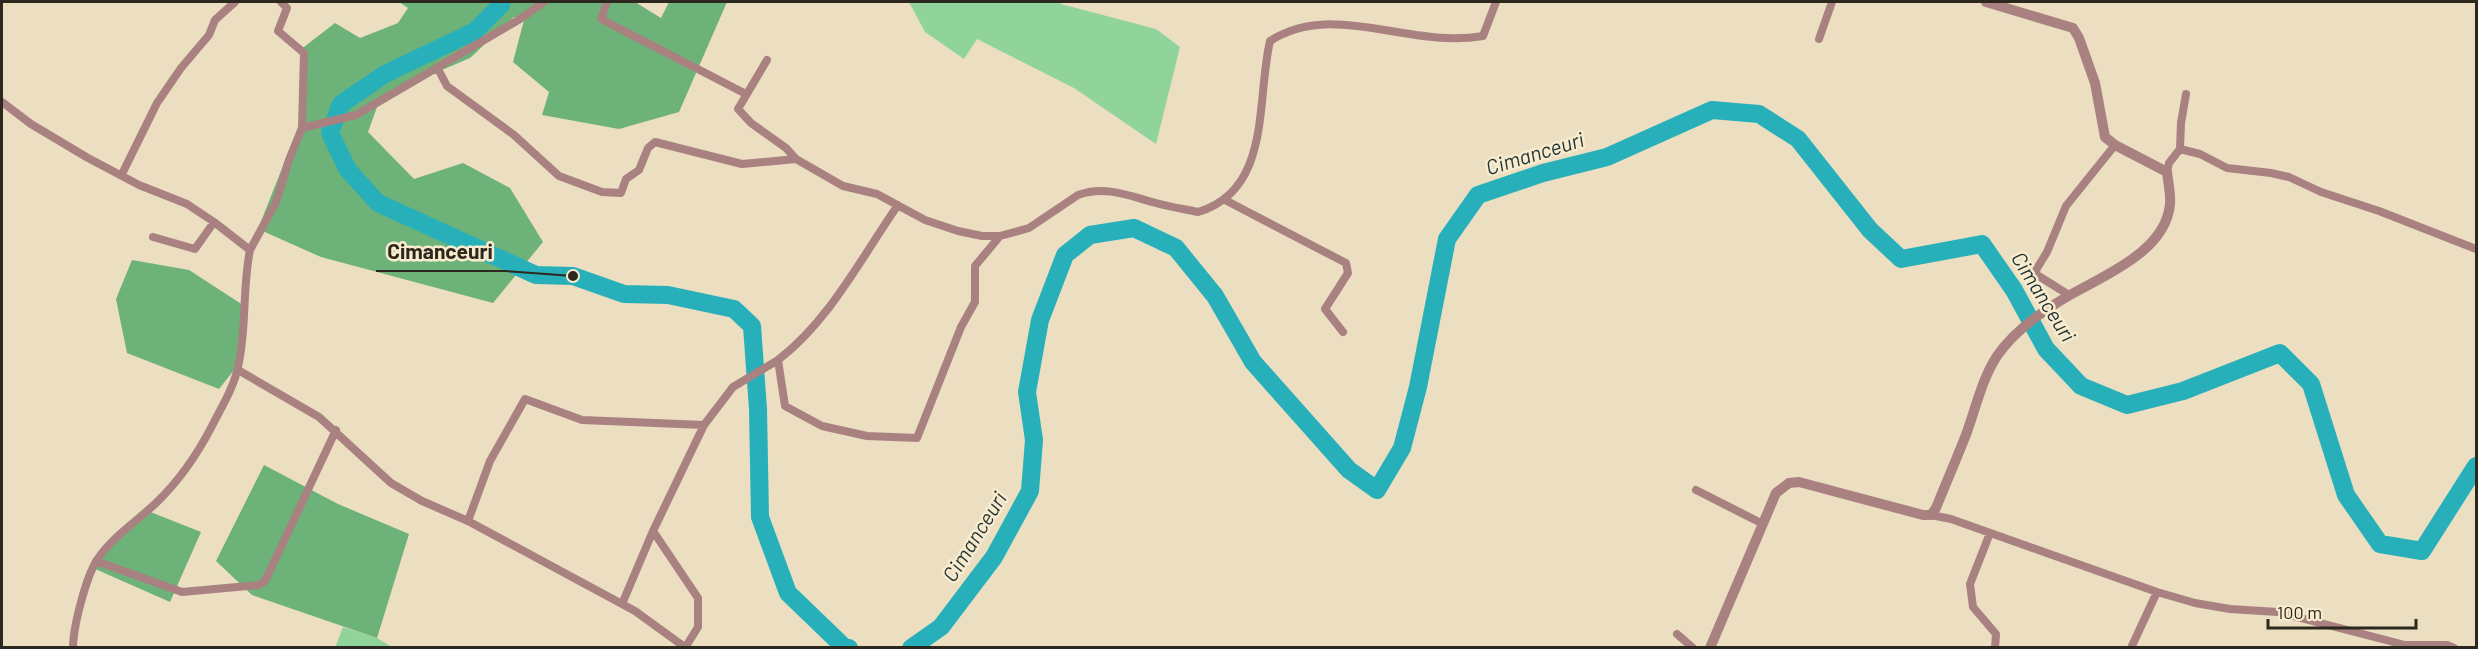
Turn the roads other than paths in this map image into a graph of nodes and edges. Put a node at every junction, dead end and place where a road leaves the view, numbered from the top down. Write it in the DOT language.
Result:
graph roads {
  1 [pos="235,2"];
  2 [pos="281,2"];
  3 [pos="544,2"];
  4 [pos="607,2"];
  5 [pos="1496,2"];
  6 [pos="1832,2"];
  7 [pos="1986,2"];
  8 [pos="1308,16"];
  9 [pos="1378,20"];
  10 [pos="1820,39"];
  11 [pos="767,60"];
  12 [pos="438,69"];
  13 [pos="746,94"];
  14 [pos="2186,94"];
  15 [pos="2,102"];
  16 [pos="302,129"];
  17 [pos="2115,145"];
  18 [pos="2180,149"];
  19 [pos="796,159"];
  20 [pos="2167,172"];
  21 [pos="122,174"];
  22 [pos="1225,200"];
  23 [pos="898,205"];
  24 [pos="214,222"];
  25 [pos="1000,236"];
  26 [pos="153,237"];
  27 [pos="2476,249"];
  28 [pos="250,250"];
  29 [pos="2069,296"];
  30 [pos="1343,332"];
  31 [pos="777,360"];
  32 [pos="238,370"];
  33 [pos="704,425"];
  34 [pos="336,430"];
  35 [pos="1696,490"];
  36 [pos="1931,515"];
  37 [pos="468,521"];
  38 [pos="1763,524"];
  39 [pos="653,531"];
  40 [pos="1990,533"];
  41 [pos="96,561"];
  42 [pos="2157,592"];
  43 [pos="622,604"];
  44 [pos="1677,634"];
  45 [pos="686,647"];
  46 [pos="73,648"];
  47 [pos="1694,648"];
  48 [pos="1710,648"];
  49 [pos="1995,648"];
  50 [pos="2131,648"];
  51 [pos="2454,648"];
  1 -- 21 [label="street"];
  2 -- 16 [label="street"];
  3 -- 12 [label="street"];
  4 -- 13 [label="street"];
  5 -- 9 [label="street"];
  6 -- 10 [label="street"];
  7 -- 17 [label="street"];
  8 -- 22 [label="street"];
  11 -- 13 [label="street"];
  12 -- 16 [label="street"];
  12 -- 19 [label="street"];
  13 -- 19 [label="street"];
  14 -- 18 [label="street"];
  15 -- 21 [label="street"];
  16 -- 28 [label="street"];
  17 -- 20 [label="street"];
  17 -- 29 [label="street"];
  18 -- 20 [label="street"];
  18 -- 27 [label="street"];
  19 -- 23 [label="street"];
  20 -- 29 [label="street"];
  21 -- 24 [label="street"];
  22 -- 25 [label="street"];
  22 -- 30 [label="street"];
  23 -- 25 [label="street"];
  23 -- 25 [label="street"];
  24 -- 26 [label="street"];
  24 -- 28 [label="street"];
  28 -- 32 [label="street"];
  29 -- 36 [label="street"];
  31 -- 33 [label="street"];
  32 -- 34 [label="street"];
  32 -- 41 [label="street"];
  33 -- 37 [label="street"];
  33 -- 39 [label="street"];
  34 -- 37 [label="street"];
  34 -- 41 [label="street"];
  35 -- 38 [label="street"];
  36 -- 38 [label="street"];
  36 -- 40 [label="street"];
  37 -- 43 [label="street"];
  38 -- 48 [label="street"];
  39 -- 43 [label="street"];
  39 -- 45 [label="street"];
  40 -- 42 [label="street"];
  40 -- 49 [label="street"];
  41 -- 46 [label="street"];
  42 -- 50 [label="street"];
  42 -- 51 [label="street"];
  43 -- 45 [label="street"];
  44 -- 47 [label="street"];
}
